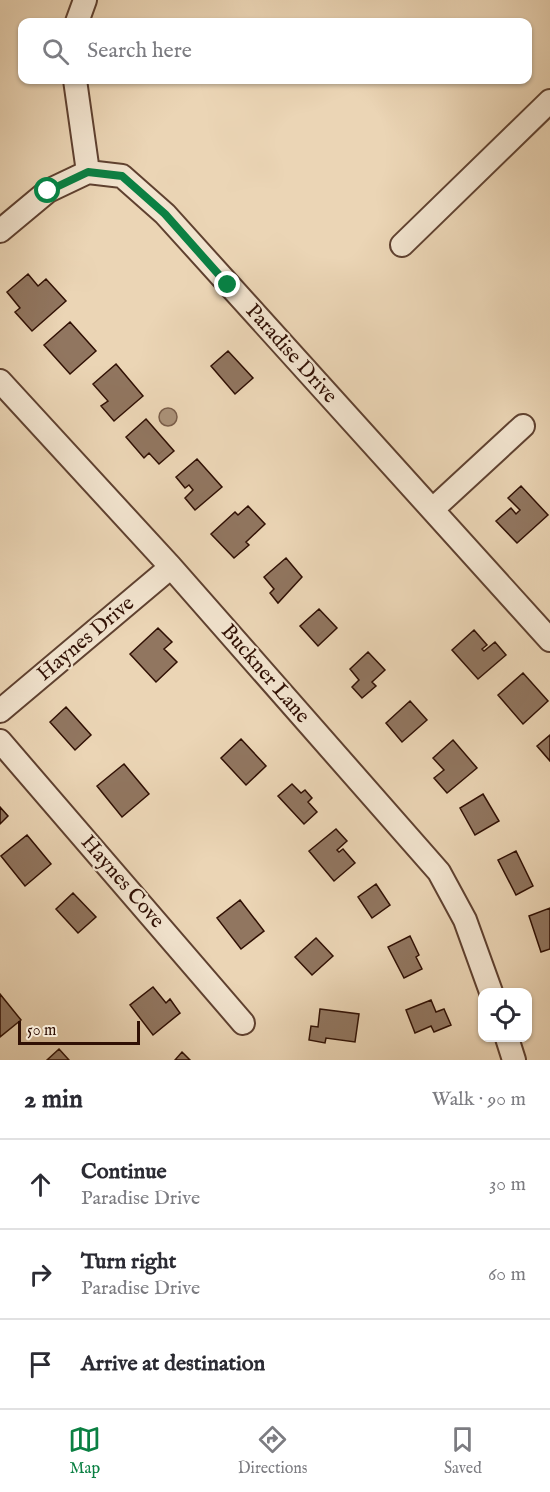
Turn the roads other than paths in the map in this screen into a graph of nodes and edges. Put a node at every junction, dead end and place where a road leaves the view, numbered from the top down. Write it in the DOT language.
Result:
graph roads {
  1 [pos="85,0"];
  2 [pos="78,18"];
  3 [pos="76,84"];
  4 [pos="550,101"];
  5 [pos="88,172"];
  6 [pos="0,231"];
  7 [pos="402,245"];
  8 [pos="0,381"];
  9 [pos="523,426"];
  10 [pos="433,509"];
  11 [pos="171,567"];
  12 [pos="550,640"];
  13 [pos="0,711"];
  14 [pos="0,741"];
  15 [pos="489,988"];
  16 [pos="243,1023"];
  17 [pos="508,1042"];
  18 [pos="514,1060"];
  1 -- 2 [label="street"];
  3 -- 5 [label="street"];
  4 -- 7 [label="street"];
  5 -- 6 [label="street"];
  5 -- 10 [label="street, Paradise Drive"];
  8 -- 11 [label="street, Buckner Lane"];
  9 -- 10 [label="street"];
  10 -- 12 [label="street, Paradise Drive"];
  11 -- 13 [label="street, Haynes Drive"];
  11 -- 15 [label="street, Buckner Lane"];
  14 -- 16 [label="street, Haynes Cove"];
  17 -- 18 [label="street"];
}
